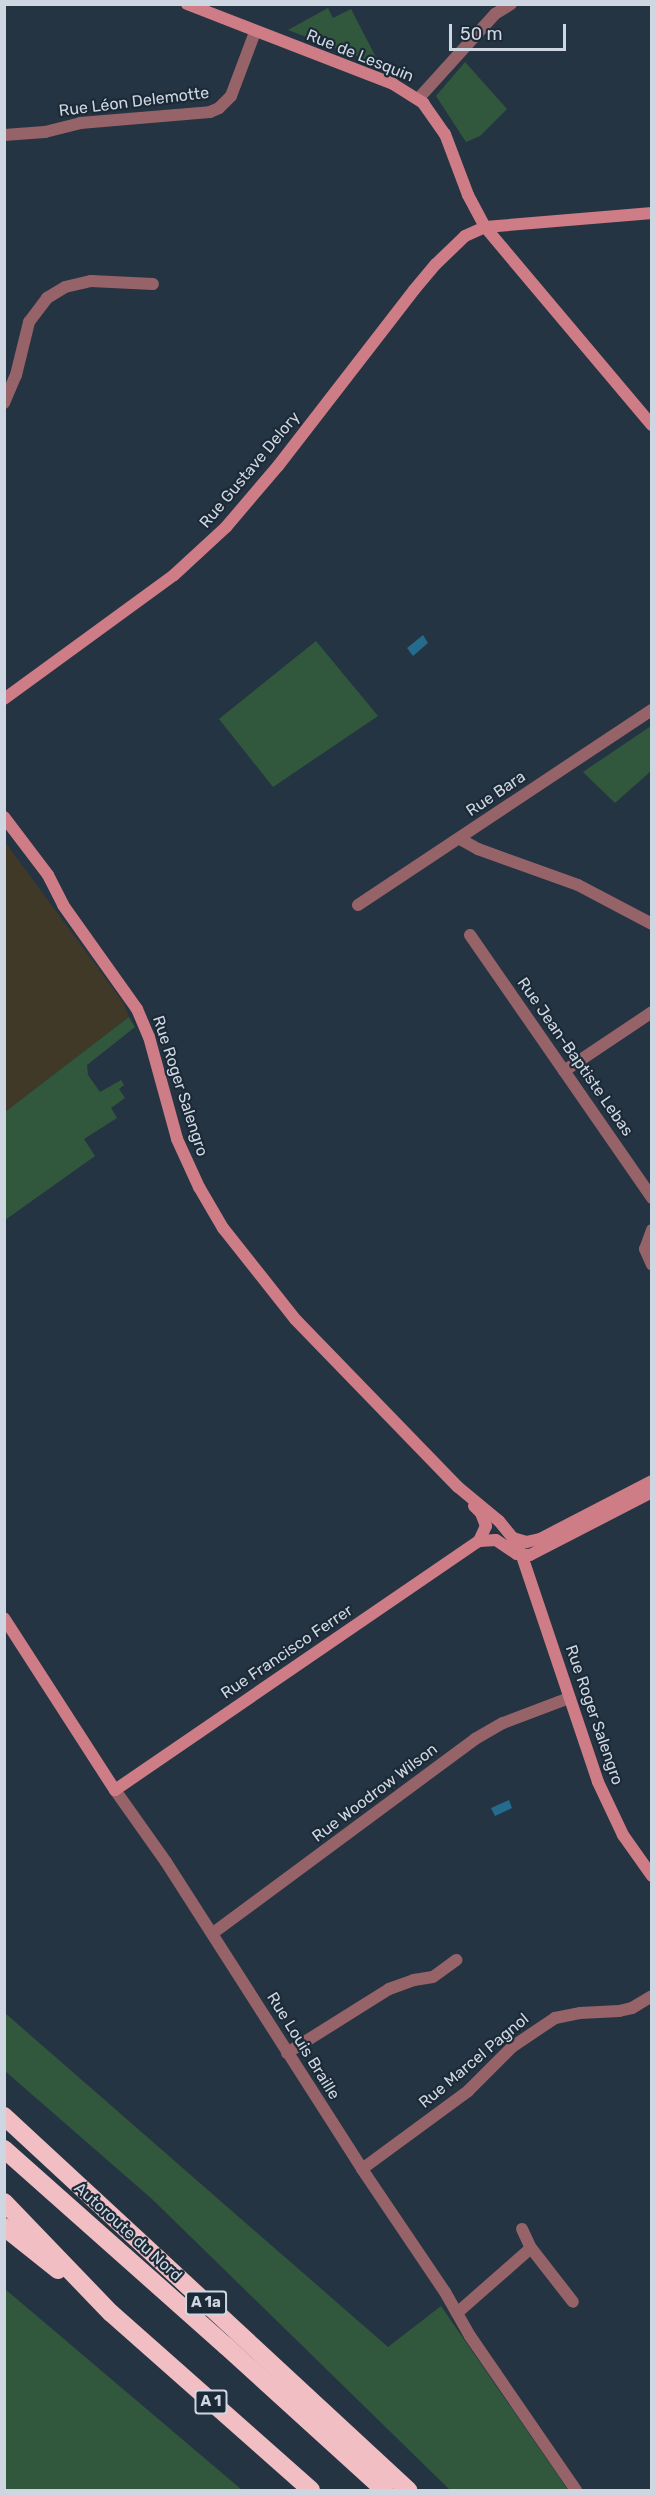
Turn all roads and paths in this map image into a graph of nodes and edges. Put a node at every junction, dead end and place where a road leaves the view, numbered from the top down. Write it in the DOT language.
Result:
graph roads {
  1 [pos="187,4"];
  2 [pos="511,4"];
  3 [pos="255,32"];
  4 [pos="418,99"];
  5 [pos="4,135"];
  6 [pos="651,213"];
  7 [pos="485,227"];
  8 [pos="153,284"];
  9 [pos="4,403"];
  10 [pos="651,425"];
  11 [pos="4,699"];
  12 [pos="651,710"];
  13 [pos="4,817"];
  14 [pos="459,838"];
  15 [pos="358,905"];
  16 [pos="651,924"];
  17 [pos="470,936"];
  18 [pos="651,1012"];
  19 [pos="564,1071"];
  20 [pos="651,1198"];
  21 [pos="651,1230"];
  22 [pos="651,1265"];
  23 [pos="651,1481"];
  24 [pos="458,1487"];
  25 [pos="651,1492"];
  26 [pos="513,1538"];
  27 [pos="479,1541"];
  28 [pos="522,1556"];
  29 [pos="4,1618"];
  30 [pos="569,1698"];
  31 [pos="115,1790"];
  32 [pos="651,1876"];
  33 [pos="213,1934"];
  34 [pos="456,1960"];
  35 [pos="651,1996"];
  36 [pos="287,2053"];
  37 [pos="4,2115"];
  38 [pos="4,2149"];
  39 [pos="362,2169"];
  40 [pos="4,2202"];
  41 [pos="4,2227"];
  42 [pos="522,2229"];
  43 [pos="531,2248"];
  44 [pos="573,2302"];
  45 [pos="111,2313"];
  46 [pos="457,2313"];
  47 [pos="311,2490"];
  48 [pos="384,2490"];
  49 [pos="408,2490"];
  50 [pos="576,2490"];
  1 -- 3 [label="street, Rue de Lesquin"];
  2 -- 4 [label="street"];
  3 -- 4 [label="street, Rue de Lesquin"];
  3 -- 5 [label="street, Rue Léon Delemotte"];
  4 -- 7 [label="street, Rue de Lesquin"];
  6 -- 7 [label="street"];
  7 -- 10 [label="street, Rue de Lesquin"];
  7 -- 11 [label="street, Rue Gustave Delory"];
  8 -- 9 [label="street"];
  12 -- 14 [label="street, Rue Bara"];
  13 -- 24 [label="street, Rue Roger Salengro"];
  14 -- 15 [label="street, Rue Bara"];
  14 -- 16 [label="street"];
  17 -- 19 [label="street, Rue Jean-Baptiste Lebas"];
  18 -- 19 [label="street"];
  19 -- 20 [label="street, Rue Jean-Baptiste Lebas"];
  21 -- 22 [label="street"];
  23 -- 26 [label="street"];
  24 -- 26 [label="street, Rue Roger Salengro"];
  24 -- 27 [label="street, Rue Roger Salengro"];
  25 -- 28 [label="street"];
  26 -- 28 [label="street, Rue Roger Salengro"];
  27 -- 28 [label="street"];
  27 -- 31 [label="street, Rue Francisco Ferrer"];
  28 -- 30 [label="street, Rue Roger Salengro"];
  29 -- 31 [label="street, Rue Louis Braille"];
  30 -- 32 [label="street, Rue Roger Salengro"];
  30 -- 33 [label="street, Rue Woodrow Wilson"];
  31 -- 33 [label="street, Rue Louis Braille"];
  33 -- 36 [label="street, Rue Louis Braille"];
  34 -- 36 [label="street"];
  35 -- 39 [label="street, Rue Marcel Pagnol"];
  36 -- 39 [label="street, Rue Louis Braille"];
  37 -- 49 [label="highway, A 1a"];
  38 -- 48 [label="highway, Autoroute du Nord"];
  39 -- 46 [label="street, Rue Louis Braille"];
  40 -- 45 [label="highway, A 1"];
  41 -- 45 [label="highway"];
  42 -- 43 [label="street"];
  43 -- 44 [label="street"];
  43 -- 46 [label="street"];
  45 -- 47 [label="highway, A 1"];
  46 -- 50 [label="street, Rue Louis Braille"];
}
